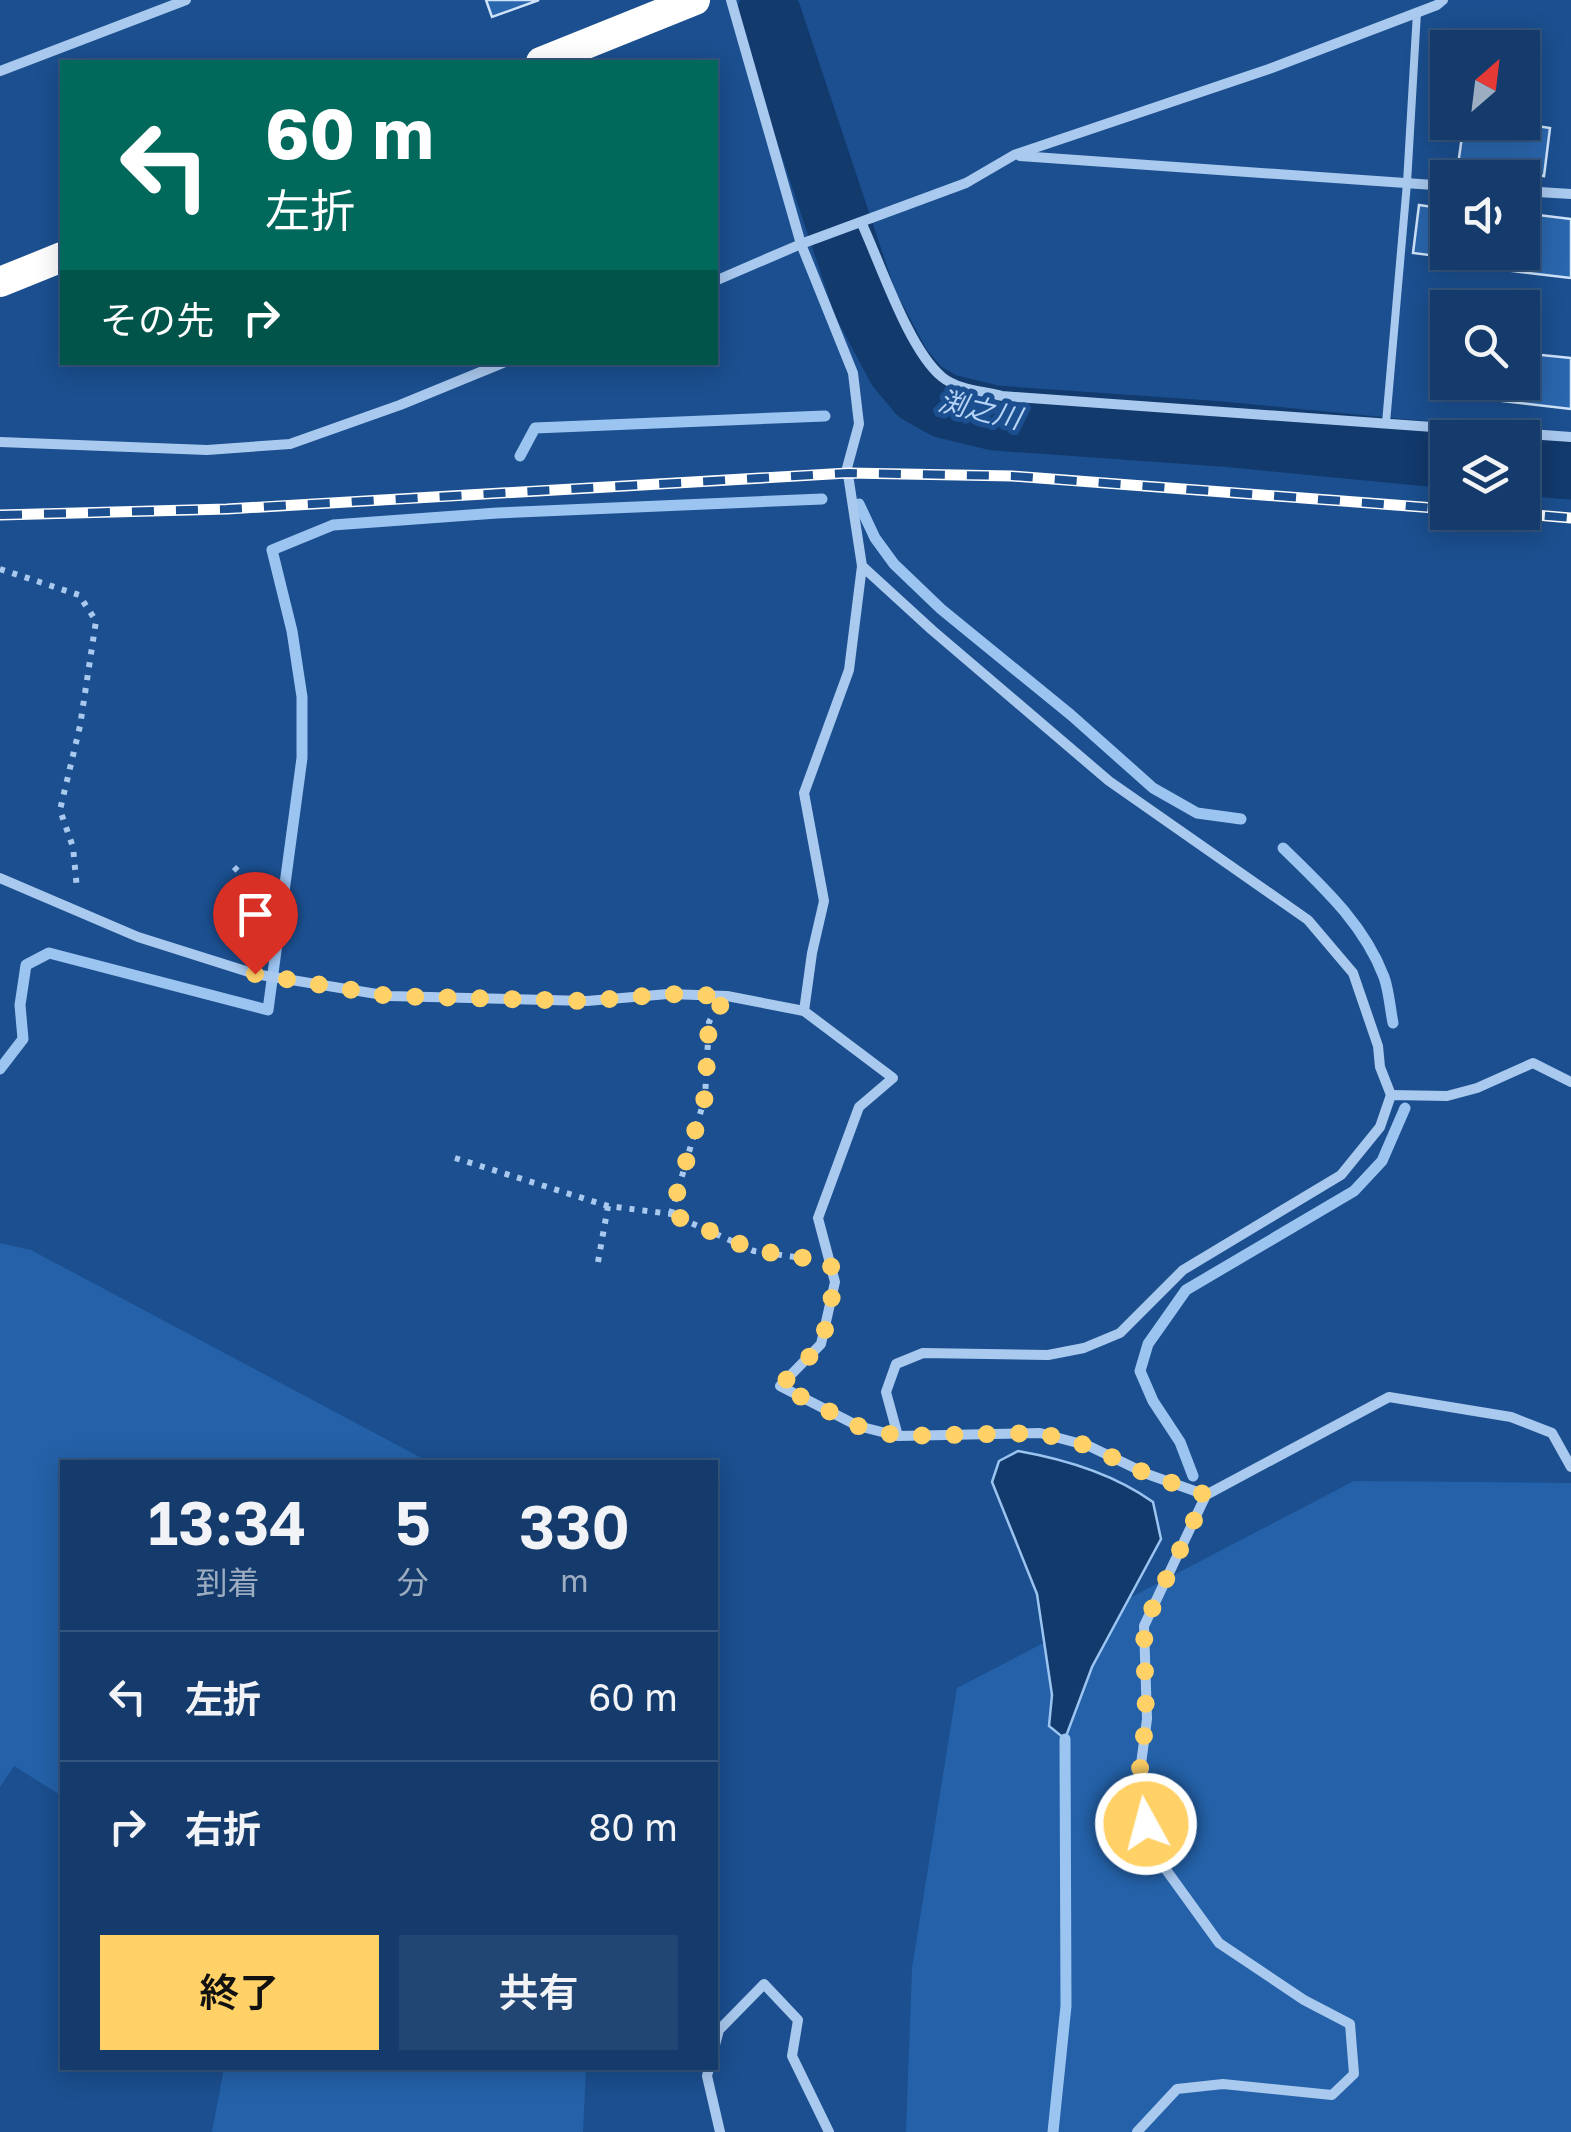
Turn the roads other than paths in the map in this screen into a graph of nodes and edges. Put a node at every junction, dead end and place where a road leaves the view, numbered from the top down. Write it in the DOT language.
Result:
graph roads {
  1 [pos="186,0"];
  2 [pos="695,0"];
  3 [pos="731,0"];
  4 [pos="1443,0"];
  5 [pos="1417,12"];
  6 [pos="546,60"];
  7 [pos="0,72"];
  8 [pos="1014,155"];
  9 [pos="1407,183"];
  10 [pos="1430,185"];
  11 [pos="1540,192"];
  12 [pos="1571,194"];
  13 [pos="857,225"];
  14 [pos="801,244"];
  15 [pos="60,258"];
  16 [pos="718,279"];
  17 [pos="0,282"];
  18 [pos="498,365"];
  19 [pos="1386,424"];
  20 [pos="1571,436"];
  21 [pos="0,442"];
  22 [pos="862,566"];
  23 [pos="0,878"];
  24 [pos="804,1011"];
  25 [pos="1571,1082"];
  26 [pos="1392,1094"];
  27 [pos="898,1436"];
  28 [pos="1571,1466"];
  29 [pos="1206,1495"];
  30 [pos="718,2030"];
  31 [pos="708,2070"];
  32 [pos="720,2132"];
  33 [pos="829,2132"];
  34 [pos="1137,2132"];
  1 -- 7 [label="street"];
  2 -- 6 [label="highway"];
  3 -- 14 [label="street"];
  4 -- 5 [label="street"];
  5 -- 8 [label="street"];
  5 -- 9 [label="lane"];
  8 -- 9 [label="street"];
  8 -- 13 [label="street"];
  9 -- 10 [label="street"];
  9 -- 19 [label="lane"];
  11 -- 12 [label="street"];
  13 -- 14 [label="street"];
  13 -- 19 [label="street"];
  14 -- 16 [label="street"];
  14 -- 22 [label="street"];
  15 -- 17 [label="highway"];
  18 -- 21 [label="street"];
  19 -- 20 [label="street"];
  22 -- 24 [label="street"];
  22 -- 26 [label="street"];
  23 -- 24 [label="street"];
  24 -- 27 [label="street"];
  25 -- 26 [label="street"];
  26 -- 27 [label="street"];
  27 -- 29 [label="street"];
  28 -- 29 [label="street"];
  29 -- 34 [label="street"];
  30 -- 33 [label="street"];
  31 -- 32 [label="street"];
}
